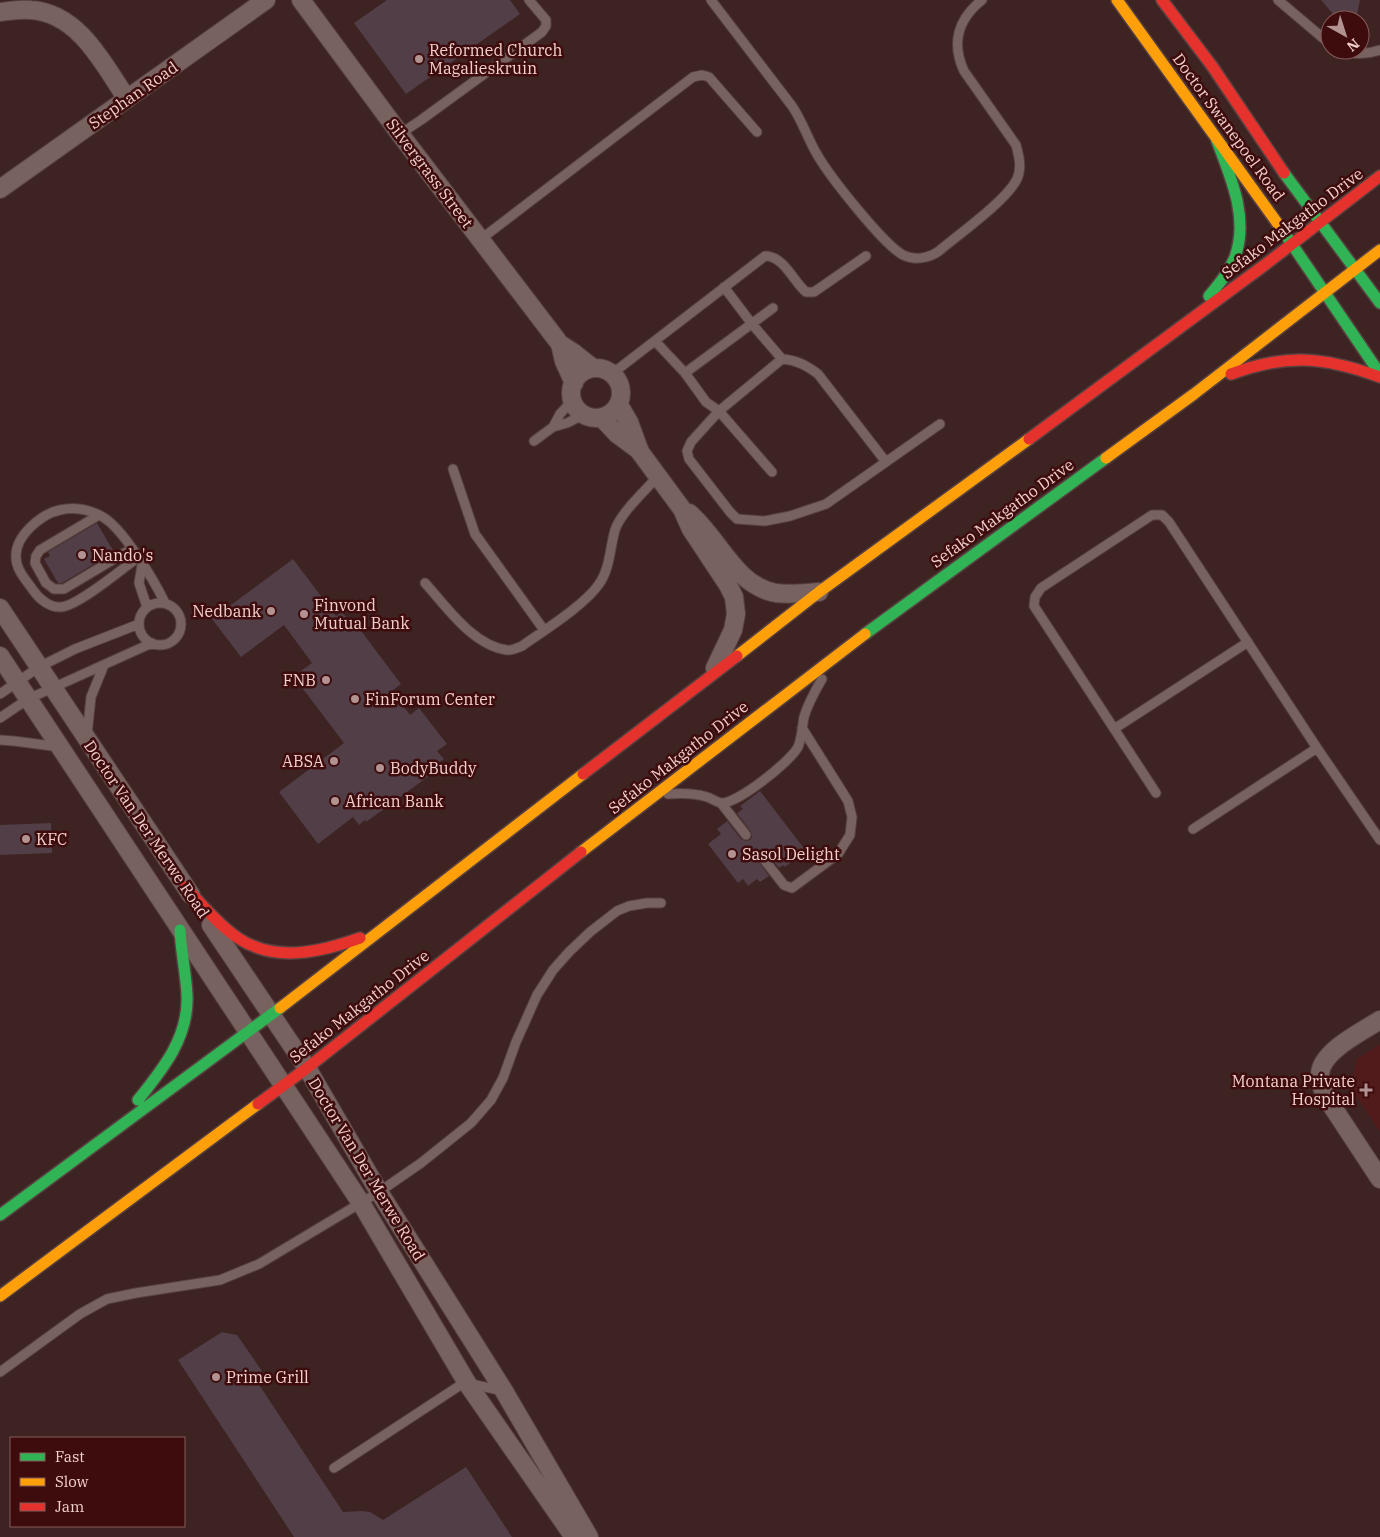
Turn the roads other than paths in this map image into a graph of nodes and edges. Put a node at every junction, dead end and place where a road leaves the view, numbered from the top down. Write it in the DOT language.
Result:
graph roads {
  1 [pos="266,0"];
  2 [pos="301,0"];
  3 [pos="529,0"];
  4 [pos="711,0"];
  5 [pos="982,0"];
  6 [pos="1117,0"];
  7 [pos="1131,0"];
  8 [pos="1162,0"];
  9 [pos="1278,0"];
  10 [pos="34,5"];
  11 [pos="0,12"];
  12 [pos="1320,36"];
  13 [pos="1167,69"];
  14 [pos="127,99"];
  15 [pos="757,132"];
  16 [pos="400,134"];
  17 [pos="1217,141"];
  18 [pos="1380,176"];
  19 [pos="0,189"];
  20 [pos="1320,222"];
  21 [pos="481,240"];
  22 [pos="1292,244"];
  23 [pos="1380,250"];
  24 [pos="866,256"];
  25 [pos="1355,270"];
  26 [pos="724,287"];
  27 [pos="1326,293"];
  28 [pos="1380,303"];
  29 [pos="773,308"];
  30 [pos="752,324"];
  31 [pos="1165,340"];
  32 [pos="655,341"];
  33 [pos="560,344"];
  34 [pos="782,359"];
  35 [pos="593,368"];
  36 [pos="613,373"];
  37 [pos="685,373"];
  38 [pos="1380,375"];
  39 [pos="574,383"];
  40 [pos="1194,394"];
  41 [pos="572,400"];
  42 [pos="619,405"];
  43 [pos="719,411"];
  44 [pos="583,415"];
  45 [pos="602,418"];
  46 [pos="940,424"];
  47 [pos="553,427"];
  48 [pos="534,441"];
  49 [pos="640,452"];
  50 [pos="886,462"];
  51 [pos="453,469"];
  52 [pos="772,472"];
  53 [pos="658,476"];
  54 [pos="682,509"];
  55 [pos="99,515"];
  56 [pos="131,548"];
  57 [pos="140,561"];
  58 [pos="425,583"];
  59 [pos="819,592"];
  60 [pos="165,604"];
  61 [pos="147,607"];
  62 [pos="0,608"];
  63 [pos="139,624"];
  64 [pos="544,630"];
  65 [pos="1248,642"];
  66 [pos="152,643"];
  67 [pos="0,656"];
  68 [pos="834,657"];
  69 [pos="104,665"];
  70 [pos="39,667"];
  71 [pos="713,673"];
  72 [pos="17,682"];
  73 [pos="52,687"];
  74 [pos="0,694"];
  75 [pos="28,699"];
  76 [pos="0,718"];
  77 [pos="802,728"];
  78 [pos="1114,729"];
  79 [pos="87,738"];
  80 [pos="0,740"];
  81 [pos="60,747"];
  82 [pos="1317,748"];
  83 [pos="1156,793"];
  84 [pos="654,795"];
  85 [pos="721,803"];
  86 [pos="1194,829"];
  87 [pos="746,836"];
  88 [pos="1380,840"];
  89 [pos="762,857"];
  90 [pos="185,887"];
  91 [pos="660,903"];
  92 [pos="180,930"];
  93 [pos="381,930"];
  94 [pos="271,1015"];
  95 [pos="1380,1020"];
  96 [pos="247,1032"];
  97 [pos="307,1068"];
  98 [pos="282,1086"];
  99 [pos="109,1133"];
  100 [pos="1380,1180"];
  101 [pos="379,1192"];
  102 [pos="360,1203"];
  103 [pos="0,1215"];
  104 [pos="0,1296"];
  105 [pos="0,1372"];
  106 [pos="467,1383"];
  107 [pos="504,1391"];
  108 [pos="334,1468"];
  109 [pos="574,1537"];
  110 [pos="589,1537"];
  1 -- 14 [label="street, Stephan Road"];
  2 -- 16 [label="street, Silvergrass Street"];
  3 -- 16 [label="lane"];
  4 -- 5 [label="lane"];
  6 -- 13 [label="main road, Doctor Swanepoel Road"];
  7 -- 13 [label="main road"];
  8 -- 20 [label="main road, Doctor Swanepoel Road"];
  9 -- 12 [label="lane"];
  10 -- 11 [label="street"];
  10 -- 14 [label="street"];
  13 -- 17 [label="main road, Doctor Swanepoel Road"];
  14 -- 19 [label="street, Stephan Road"];
  15 -- 21 [label="lane"];
  16 -- 21 [label="street, Silvergrass Street"];
  17 -- 22 [label="main road, Doctor Swanepoel Road"];
  17 -- 31 [label="main road"];
  18 -- 20 [label="main road, Sefako Makgatho Drive"];
  20 -- 22 [label="main road, Sefako Makgatho Drive"];
  20 -- 25 [label="main road, Doctor Swanepoel Road"];
  21 -- 33 [label="street, Silvergrass Street"];
  22 -- 27 [label="main road, Doctor Swanepoel Road"];
  22 -- 31 [label="main road, Sefako Makgatho Drive"];
  23 -- 25 [label="main road, Sefako Makgatho Drive"];
  24 -- 26 [label="lane"];
  25 -- 27 [label="main road, Sefako Makgatho Drive"];
  25 -- 28 [label="main road, Doctor Swanepoel Road"];
  26 -- 30 [label="lane"];
  26 -- 32 [label="lane"];
  27 -- 38 [label="main road, Doctor Swanepoel Road"];
  27 -- 40 [label="main road, Sefako Makgatho Drive"];
  29 -- 30 [label="lane"];
  30 -- 34 [label="lane"];
  30 -- 37 [label="lane"];
  31 -- 59 [label="main road, Sefako Makgatho Drive"];
  32 -- 36 [label="lane"];
  32 -- 37 [label="lane"];
  33 -- 35 [label="street, Silvergrass Street"];
  33 -- 39 [label="street, Silvergrass Street"];
  34 -- 43 [label="lane"];
  34 -- 50 [label="lane"];
  35 -- 36 [label="street"];
  35 -- 39 [label="street"];
  36 -- 42 [label="street"];
  37 -- 43 [label="lane"];
  38 -- 40 [label="main road"];
  39 -- 41 [label="street"];
  40 -- 68 [label="main road, Sefako Makgatho Drive"];
  41 -- 44 [label="street"];
  41 -- 47 [label="lane"];
  42 -- 45 [label="street"];
  42 -- 49 [label="street"];
  43 -- 50 [label="lane"];
  43 -- 52 [label="lane"];
  44 -- 45 [label="street"];
  44 -- 47 [label="lane"];
  45 -- 49 [label="street"];
  46 -- 50 [label="lane"];
  47 -- 48 [label="lane"];
  49 -- 53 [label="street"];
  51 -- 64 [label="lane"];
  53 -- 54 [label="street"];
  53 -- 64 [label="lane"];
  54 -- 59 [label="street"];
  54 -- 71 [label="street"];
  55 -- 56 [label="lane"];
  55 -- 56 [label="lane"];
  55 -- 57 [label="lane"];
  56 -- 57 [label="lane"];
  57 -- 60 [label="lane"];
  57 -- 61 [label="lane"];
  58 -- 64 [label="lane"];
  59 -- 71 [label="main road, Sefako Makgatho Drive"];
  60 -- 61 [label="lane"];
  60 -- 66 [label="lane"];
  61 -- 63 [label="lane"];
  62 -- 70 [label="street, Doctor Van Der Merwe Road"];
  63 -- 66 [label="lane"];
  63 -- 70 [label="lane"];
  65 -- 78 [label="lane"];
  65 -- 78 [label="lane"];
  65 -- 82 [label="lane"];
  66 -- 69 [label="lane"];
  67 -- 72 [label="street, Doctor Van Der Merwe Road"];
  68 -- 77 [label="lane"];
  68 -- 84 [label="main road, Sefako Makgatho Drive"];
  69 -- 73 [label="lane"];
  69 -- 79 [label="lane"];
  70 -- 72 [label="lane"];
  70 -- 73 [label="street, Doctor Van Der Merwe Road"];
  71 -- 93 [label="main road, Sefako Makgatho Drive"];
  72 -- 74 [label="lane"];
  72 -- 75 [label="street, Doctor Van Der Merwe Road"];
  73 -- 75 [label="lane"];
  73 -- 79 [label="street, Doctor Van Der Merwe Road"];
  75 -- 76 [label="lane"];
  75 -- 81 [label="street, Doctor Van Der Merwe Road"];
  77 -- 85 [label="lane"];
  77 -- 89 [label="lane"];
  78 -- 83 [label="lane"];
  79 -- 90 [label="street, Doctor Van Der Merwe Road"];
  80 -- 81 [label="lane"];
  81 -- 92 [label="street, Doctor Van Der Merwe Road"];
  82 -- 86 [label="lane"];
  82 -- 88 [label="lane"];
  84 -- 85 [label="lane"];
  84 -- 97 [label="main road, Sefako Makgatho Drive"];
  85 -- 87 [label="lane"];
  90 -- 93 [label="main road"];
  90 -- 94 [label="street, Doctor Van Der Merwe Road"];
  91 -- 101 [label="lane"];
  92 -- 96 [label="street, Doctor Van Der Merwe Road"];
  92 -- 99 [label="main road"];
  93 -- 94 [label="main road, Sefako Makgatho Drive"];
  94 -- 96 [label="main road, Sefako Makgatho Drive"];
  94 -- 97 [label="street, Doctor Van Der Merwe Road"];
  95 -- 100 [label="street"];
  96 -- 98 [label="street, Doctor Van Der Merwe Road"];
  96 -- 99 [label="main road, Sefako Makgatho Drive"];
  97 -- 98 [label="main road, Sefako Makgatho Drive"];
  97 -- 101 [label="street, Doctor Van Der Merwe Road"];
  98 -- 102 [label="street, Doctor Van Der Merwe Road"];
  98 -- 104 [label="main road, Sefako Makgatho Drive"];
  99 -- 103 [label="main road, Sefako Makgatho Drive"];
  101 -- 102 [label="lane"];
  101 -- 107 [label="street, Doctor Van Der Merwe Road"];
  102 -- 105 [label="lane"];
  102 -- 106 [label="street, Doctor Van Der Merwe Road"];
  106 -- 107 [label="lane"];
  106 -- 108 [label="lane"];
  106 -- 109 [label="street, Doctor Van Der Merwe Road"];
  107 -- 110 [label="street, Doctor Van Der Merwe Road"];
}
